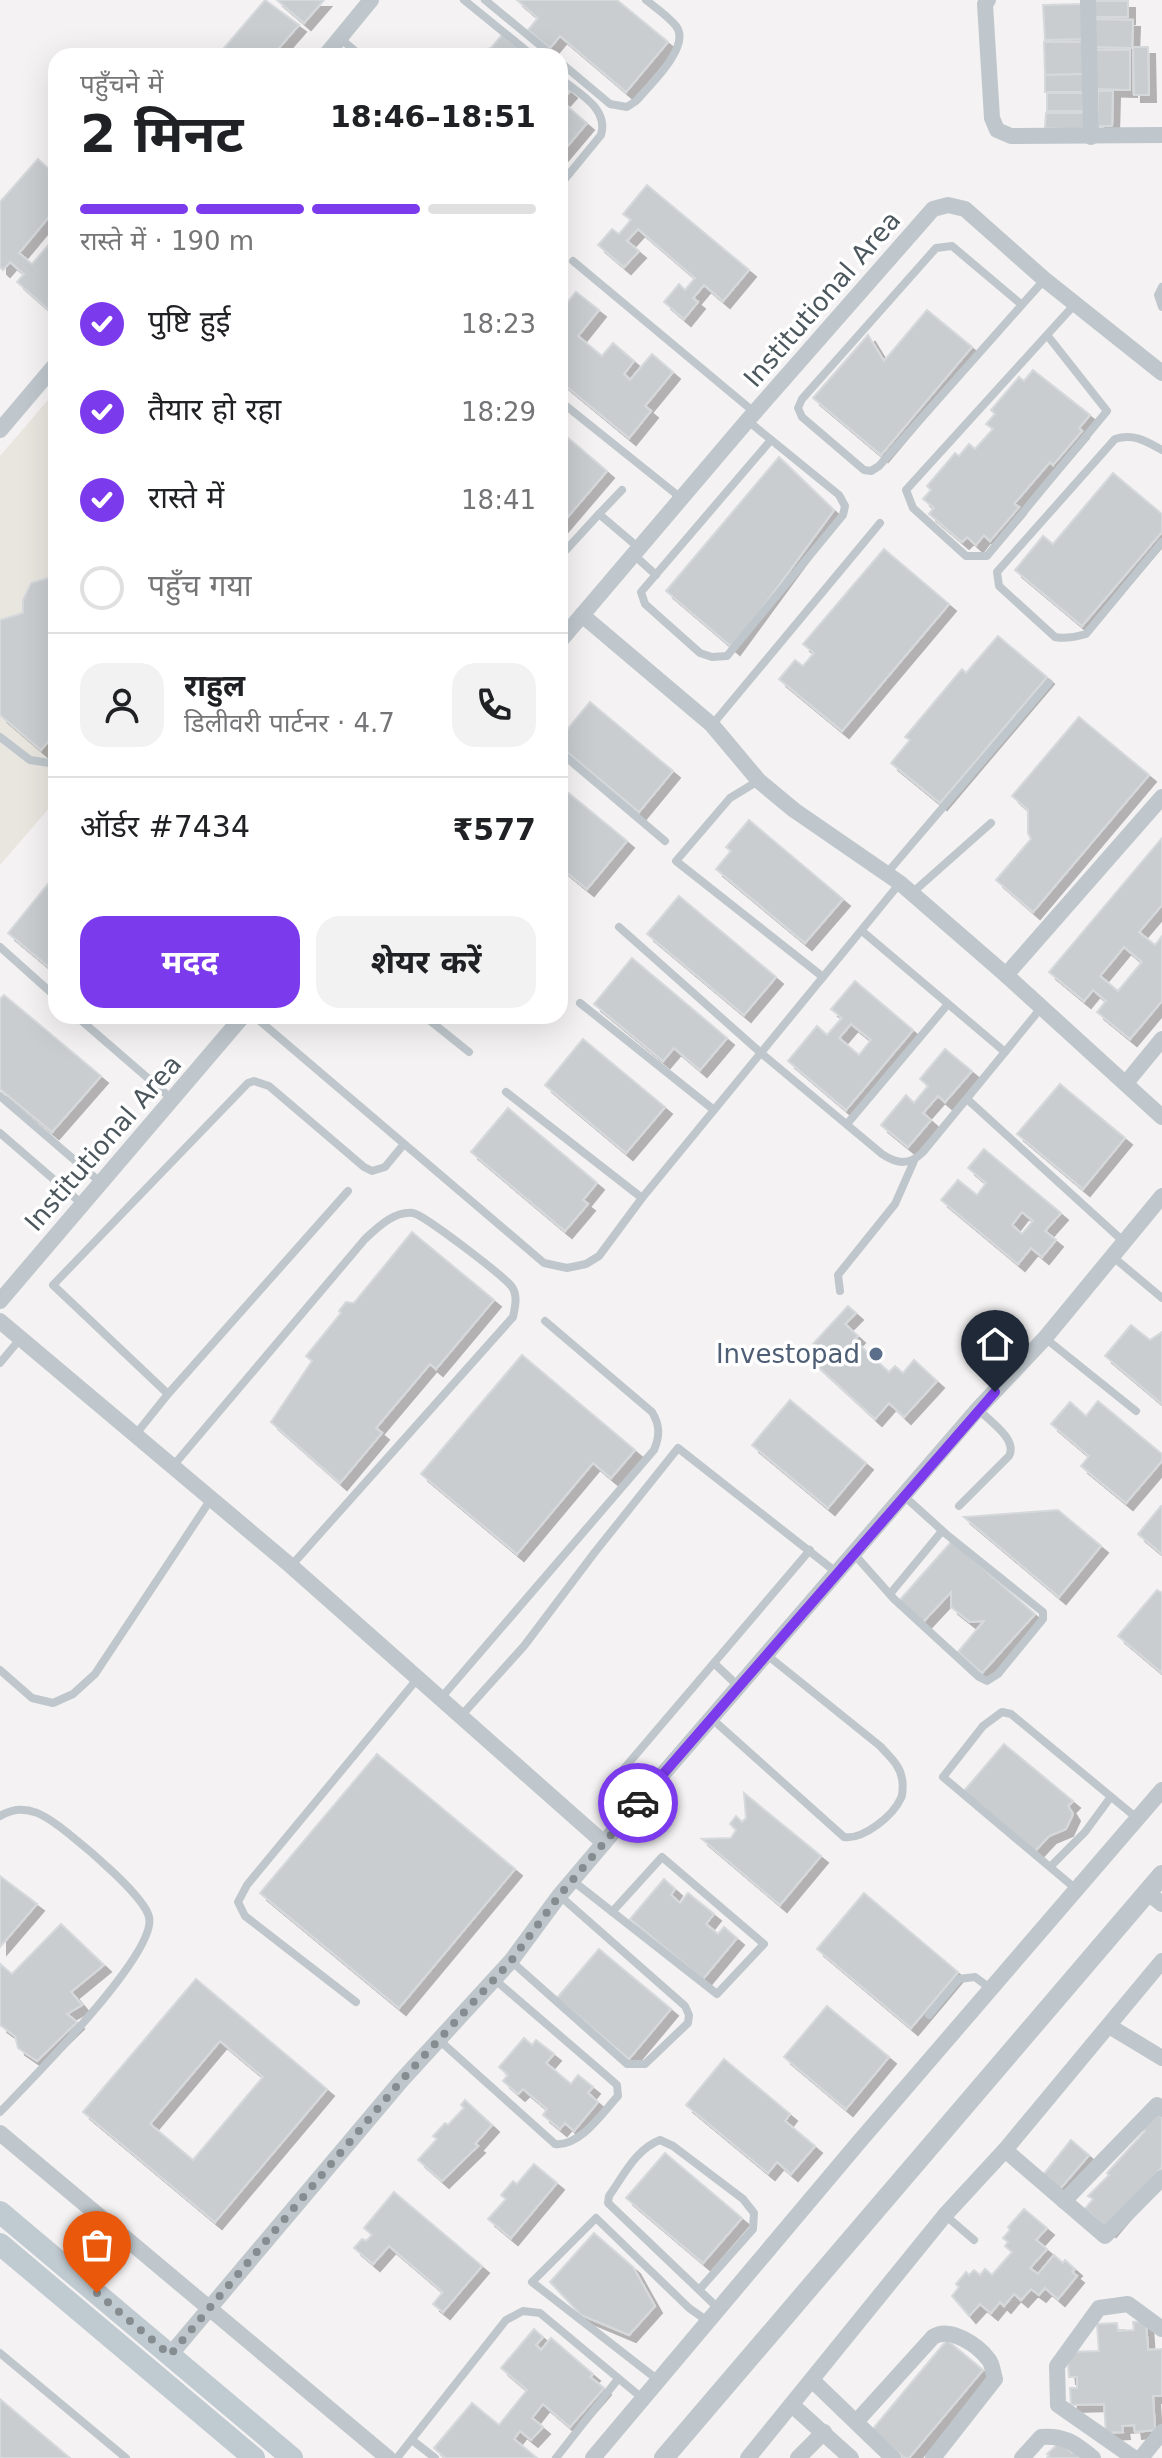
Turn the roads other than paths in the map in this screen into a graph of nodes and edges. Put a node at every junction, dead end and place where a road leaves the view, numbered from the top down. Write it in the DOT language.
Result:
graph roads {
  1 [pos="371,0"];
  2 [pos="464,0"];
  3 [pos="485,0"];
  4 [pos="646,0"];
  5 [pos="988,0"];
  6 [pos="1088,0"];
  7 [pos="341,39"];
  8 [pos="333,48"];
  9 [pos="352,48"];
  10 [pos="523,48"];
  11 [pos="543,48"];
  12 [pos="568,69"];
  13 [pos="568,85"];
  14 [pos="1162,135"];
  15 [pos="1091,137"];
  16 [pos="568,175"];
  17 [pos="573,261"];
  18 [pos="1044,279"];
  19 [pos="1162,287"];
  20 [pos="1075,303"];
  21 [pos="1022,305"];
  22 [pos="1162,307"];
  23 [pos="1047,335"];
  24 [pos="48,373"];
  25 [pos="1162,373"];
  26 [pos="568,407"];
  27 [pos="751,416"];
  28 [pos="0,430"];
  29 [pos="771,440"];
  30 [pos="1162,450"];
  31 [pos="622,490"];
  32 [pos="682,499"];
  33 [pos="599,514"];
  34 [pos="880,523"];
  35 [pos="1162,542"];
  36 [pos="568,548"];
  37 [pos="636,552"];
  38 [pos="656,575"];
  39 [pos="582,615"];
  40 [pos="568,632"];
  41 [pos="1049,683"];
  42 [pos="712,725"];
  43 [pos="0,737"];
  44 [pos="568,759"];
  45 [pos="48,763"];
  46 [pos="759,781"];
  47 [pos="1162,797"];
  48 [pos="991,823"];
  49 [pos="665,841"];
  50 [pos="899,883"];
  51 [pos="619,927"];
  52 [pos="862,931"];
  53 [pos="0,947"];
  54 [pos="1006,975"];
  55 [pos="823,977"];
  56 [pos="48,990"];
  57 [pos="580,1003"];
  58 [pos="948,1004"];
  59 [pos="1041,1008"];
  60 [pos="85,1024"];
  61 [pos="238,1024"];
  62 [pos="253,1024"];
  63 [pos="434,1024"];
  64 [pos="1162,1039"];
  65 [pos="469,1052"];
  66 [pos="1005,1052"];
  67 [pos="761,1053"];
  68 [pos="1126,1083"];
  69 [pos="506,1092"];
  70 [pos="0,1096"];
  71 [pos="172,1099"];
  72 [pos="967,1099"];
  73 [pos="714,1110"];
  74 [pos="1162,1117"];
  75 [pos="847,1124"];
  76 [pos="0,1133"];
  77 [pos="404,1144"];
  78 [pos="914,1161"];
  79 [pos="100,1182"];
  80 [pos="348,1191"];
  81 [pos="1162,1196"];
  82 [pos="642,1198"];
  83 [pos="81,1203"];
  84 [pos="1123,1241"];
  85 [pos="1111,1255"];
  86 [pos="840,1291"];
  87 [pos="1162,1298"];
  88 [pos="0,1301"];
  89 [pos="0,1321"];
  90 [pos="545,1321"];
  91 [pos="21,1338"];
  92 [pos="1045,1338"];
  93 [pos="0,1363"];
  94 [pos="168,1394"];
  95 [pos="978,1409"];
  96 [pos="1136,1411"];
  97 [pos="135,1435"];
  98 [pos="173,1467"];
  99 [pos="903,1495"];
  100 [pos="211,1499"];
  101 [pos="959,1506"];
  102 [pos="942,1531"];
  103 [pos="810,1550"];
  104 [pos="853,1553"];
  105 [pos="291,1566"];
  106 [pos="836,1572"];
  107 [pos="890,1594"];
  108 [pos="766,1654"];
  109 [pos="714,1663"];
  110 [pos="0,1670"];
  111 [pos="418,1678"];
  112 [pos="738,1686"];
  113 [pos="441,1698"];
  114 [pos="461,1717"];
  115 [pos="711,1718"];
  116 [pos="610,1785"];
  117 [pos="1162,1790"];
  118 [pos="1110,1798"];
  119 [pos="0,1816"];
  120 [pos="1138,1819"];
  121 [pos="604,1843"];
  122 [pos="1051,1866"];
  123 [pos="1162,1875"];
  124 [pos="572,1880"];
  125 [pos="1077,1889"];
  126 [pos="559,1896"];
  127 [pos="1155,1898"];
  128 [pos="612,1912"];
  129 [pos="511,1961"];
  130 [pos="1162,1961"];
  131 [pos="494,1979"];
  132 [pos="991,1989"];
  133 [pos="356,2002"];
  134 [pos="929,2015"];
  135 [pos="1109,2026"];
  136 [pos="438,2040"];
  137 [pos="1162,2058"];
  138 [pos="1162,2109"];
  139 [pos="0,2112"];
  140 [pos="0,2133"];
  141 [pos="1005,2150"];
  142 [pos="1162,2178"];
  143 [pos="1064,2201"];
  144 [pos="0,2212"];
  145 [pos="945,2215"];
  146 [pos="974,2240"];
  147 [pos="0,2244"];
  148 [pos="699,2290"];
  149 [pos="210,2308"];
  150 [pos="715,2316"];
  151 [pos="1162,2329"];
  152 [pos="0,2353"];
  153 [pos="170,2355"];
  154 [pos="618,2379"];
  155 [pos="658,2380"];
  156 [pos="812,2380"];
  157 [pos="642,2398"];
  158 [pos="792,2405"];
  159 [pos="856,2422"];
  160 [pos="824,2432"];
  161 [pos="1162,2432"];
  162 [pos="412,2440"];
  163 [pos="126,2458"];
  164 [pos="254,2458"];
  165 [pos="292,2458"];
  166 [pos="388,2458"];
  167 [pos="397,2458"];
  168 [pos="435,2458"];
  169 [pos="556,2458"];
  170 [pos="593,2458"];
  171 [pos="664,2458"];
  172 [pos="748,2458"];
  173 [pos="798,2458"];
  174 [pos="851,2458"];
  175 [pos="893,2458"];
  176 [pos="933,2458"];
  177 [pos="1022,2458"];
  178 [pos="1093,2458"];
  179 [pos="1134,2458"];
  180 [pos="1141,2458"];
  1 -- 7 [label="street"];
  2 -- 10 [label="lane"];
  3 -- 11 [label="lane"];
  4 -- 12 [label="lane"];
  5 -- 15 [label="street"];
  6 -- 15 [label="street"];
  7 -- 8 [label="street"];
  7 -- 9 [label="lane"];
  13 -- 16 [label="lane"];
  14 -- 15 [label="street"];
  17 -- 27 [label="lane"];
  18 -- 20 [label="street, Institutional Area"];
  18 -- 21 [label="lane"];
  18 -- 27 [label="street, Institutional Area"];
  19 -- 22 [label="lane"];
  20 -- 23 [label="lane"];
  20 -- 25 [label="street, Institutional Area"];
  21 -- 21 [label="lane"];
  23 -- 23 [label="lane"];
  24 -- 28 [label="street"];
  26 -- 32 [label="lane"];
  27 -- 29 [label="lane"];
  27 -- 32 [label="street, Institutional Area"];
  29 -- 38 [label="lane"];
  29 -- 38 [label="lane"];
  30 -- 35 [label="lane"];
  31 -- 33 [label="lane"];
  32 -- 37 [label="street, Institutional Area"];
  33 -- 36 [label="lane"];
  33 -- 37 [label="lane"];
  34 -- 42 [label="lane"];
  37 -- 38 [label="lane"];
  37 -- 39 [label="street, Institutional Area"];
  39 -- 40 [label="street, Institutional Area"];
  39 -- 42 [label="street"];
  41 -- 50 [label="lane"];
  42 -- 46 [label="street"];
  43 -- 45 [label="lane"];
  44 -- 49 [label="lane"];
  46 -- 50 [label="street"];
  46 -- 55 [label="lane"];
  47 -- 54 [label="street"];
  48 -- 50 [label="lane"];
  50 -- 52 [label="lane"];
  50 -- 54 [label="street"];
  51 -- 67 [label="lane"];
  52 -- 55 [label="lane"];
  52 -- 58 [label="lane"];
  53 -- 56 [label="lane"];
  54 -- 59 [label="street"];
  55 -- 67 [label="lane"];
  57 -- 73 [label="lane"];
  58 -- 66 [label="lane"];
  58 -- 75 [label="lane"];
  59 -- 66 [label="lane"];
  59 -- 68 [label="street"];
  60 -- 71 [label="lane"];
  61 -- 71 [label="street, Institutional Area"];
  62 -- 77 [label="lane"];
  63 -- 65 [label="lane"];
  64 -- 68 [label="street"];
  66 -- 72 [label="lane"];
  67 -- 73 [label="lane"];
  67 -- 75 [label="lane"];
  68 -- 74 [label="street"];
  69 -- 82 [label="lane"];
  70 -- 79 [label="lane"];
  71 -- 79 [label="street, Institutional Area"];
  72 -- 78 [label="lane"];
  72 -- 84 [label="lane"];
  73 -- 82 [label="lane"];
  75 -- 78 [label="lane"];
  76 -- 83 [label="lane"];
  77 -- 82 [label="lane"];
  77 -- 94 [label="lane"];
  78 -- 86 [label="lane"];
  79 -- 83 [label="street, Institutional Area"];
  80 -- 94 [label="lane"];
  81 -- 84 [label="street"];
  83 -- 88 [label="street, Institutional Area"];
  84 -- 85 [label="street"];
  85 -- 87 [label="lane"];
  85 -- 92 [label="street"];
  89 -- 91 [label="street"];
  90 -- 113 [label="lane"];
  91 -- 93 [label="lane"];
  91 -- 97 [label="street"];
  92 -- 95 [label="street"];
  92 -- 96 [label="lane"];
  94 -- 97 [label="lane"];
  95 -- 99 [label="street"];
  95 -- 101 [label="lane"];
  97 -- 98 [label="street"];
  98 -- 100 [label="street"];
  98 -- 105 [label="lane"];
  99 -- 102 [label="lane"];
  99 -- 104 [label="street"];
  100 -- 105 [label="street"];
  100 -- 110 [label="lane"];
  102 -- 107 [label="lane"];
  102 -- 107 [label="lane"];
  103 -- 106 [label="lane"];
  103 -- 109 [label="lane"];
  103 -- 114 [label="lane"];
  104 -- 106 [label="street"];
  104 -- 107 [label="lane"];
  105 -- 111 [label="street"];
  106 -- 108 [label="street"];
  108 -- 112 [label="street"];
  108 -- 115 [label="lane"];
  109 -- 112 [label="lane"];
  109 -- 116 [label="lane"];
  111 -- 113 [label="street"];
  111 -- 133 [label="lane"];
  112 -- 115 [label="street"];
  113 -- 114 [label="street"];
  114 -- 121 [label="street"];
  115 -- 121 [label="street"];
  117 -- 120 [label="street"];
  118 -- 120 [label="lane"];
  118 -- 122 [label="lane"];
  118 -- 122 [label="lane"];
  119 -- 139 [label="lane"];
  120 -- 125 [label="street"];
  121 -- 124 [label="street"];
  122 -- 125 [label="lane"];
  123 -- 127 [label="street"];
  124 -- 126 [label="street"];
  124 -- 128 [label="lane"];
  125 -- 132 [label="street"];
  126 -- 129 [label="street"];
  126 -- 129 [label="lane"];
  127 -- 171 [label="street"];
  128 -- 128 [label="lane"];
  129 -- 131 [label="street"];
  130 -- 135 [label="street"];
  131 -- 136 [label="street"];
  131 -- 136 [label="lane"];
  132 -- 134 [label="lane"];
  132 -- 150 [label="street"];
  135 -- 137 [label="street"];
  135 -- 141 [label="street"];
  136 -- 149 [label="street"];
  138 -- 143 [label="street"];
  140 -- 149 [label="street"];
  141 -- 143 [label="street"];
  141 -- 145 [label="street"];
  142 -- 143 [label="street"];
  144 -- 153 [label="main road"];
  145 -- 146 [label="lane"];
  145 -- 156 [label="street"];
  147 -- 164 [label="main road"];
  148 -- 148 [label="lane"];
  148 -- 150 [label="lane"];
  149 -- 153 [label="street"];
  149 -- 166 [label="street"];
  150 -- 155 [label="street"];
  150 -- 155 [label="lane"];
  151 -- 179 [label="street"];
  152 -- 163 [label="lane"];
  153 -- 165 [label="main road"];
  154 -- 157 [label="lane"];
  154 -- 162 [label="lane"];
  154 -- 169 [label="lane"];
  155 -- 157 [label="street"];
  156 -- 158 [label="street"];
  156 -- 159 [label="street"];
  157 -- 170 [label="street"];
  158 -- 160 [label="street"];
  158 -- 172 [label="street"];
  159 -- 175 [label="street"];
  159 -- 176 [label="street"];
  160 -- 173 [label="street"];
  160 -- 174 [label="street"];
  161 -- 180 [label="street"];
  162 -- 167 [label="lane"];
  162 -- 168 [label="lane"];
  177 -- 178 [label="street"];
}
